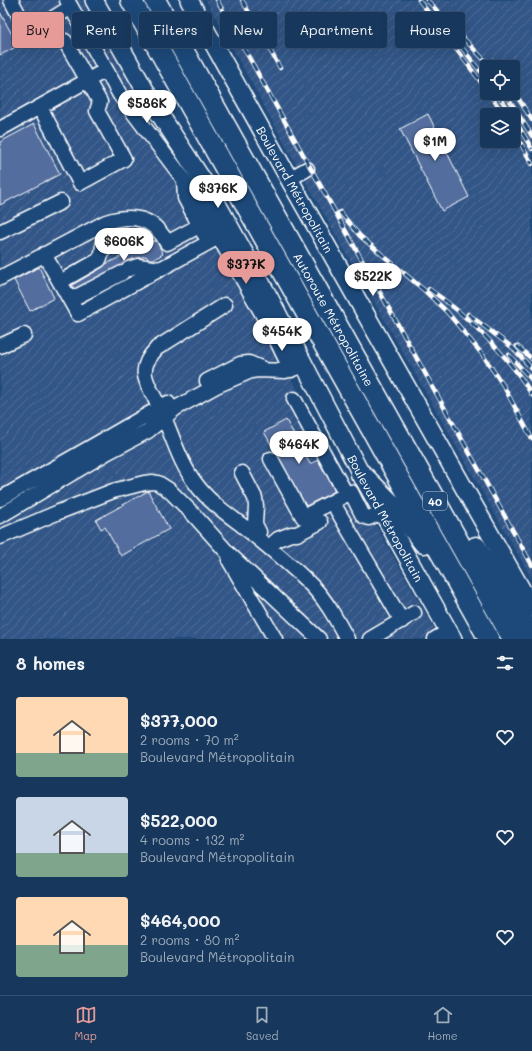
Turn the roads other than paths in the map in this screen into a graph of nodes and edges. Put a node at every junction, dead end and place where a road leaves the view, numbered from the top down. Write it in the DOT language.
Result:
graph roads {
  1 [pos="11,0"];
  2 [pos="94,0"];
  3 [pos="131,0"];
  4 [pos="155,0"];
  5 [pos="189,0"];
  6 [pos="69,4"];
  7 [pos="65,41"];
  8 [pos="106,70"];
  9 [pos="88,80"];
  10 [pos="40,107"];
  11 [pos="0,128"];
  12 [pos="307,169"];
  13 [pos="184,179"];
  14 [pos="289,179"];
  15 [pos="61,202"];
  16 [pos="199,226"];
  17 [pos="0,232"];
  18 [pos="219,236"];
  19 [pos="176,238"];
  20 [pos="104,239"];
  21 [pos="44,254"];
  22 [pos="185,255"];
  23 [pos="161,269"];
  24 [pos="0,278"];
  25 [pos="60,282"];
  26 [pos="70,300"];
  27 [pos="225,305"];
  28 [pos="24,335"];
  29 [pos="0,346"];
  30 [pos="358,362"];
  31 [pos="298,367"];
  32 [pos="294,399"];
  33 [pos="162,413"];
  34 [pos="271,459"];
  35 [pos="242,474"];
  36 [pos="361,474"];
  37 [pos="346,494"];
  38 [pos="0,499"];
  39 [pos="337,510"];
  40 [pos="382,512"];
  41 [pos="0,516"];
  42 [pos="320,522"];
  43 [pos="0,537"];
  44 [pos="257,537"];
  45 [pos="218,542"];
  46 [pos="269,547"];
  47 [pos="461,590"];
  48 [pos="532,608"];
  49 [pos="414,613"];
  50 [pos="402,620"];
  51 [pos="532,635"];
  52 [pos="446,636"];
  53 [pos="275,639"];
  54 [pos="319,639"];
  55 [pos="347,639"];
  56 [pos="370,639"];
  57 [pos="489,639"];
  58 [pos="513,639"];
  1 -- 6 [label="street"];
  2 -- 18 [label="main road, Boulevard Métropolitain"];
  3 -- 47 [label="highway, Autoroute Métropolitaine / 40"];
  4 -- 30 [label="highway, Autoroute Métropolitaine / 40"];
  5 -- 14 [label="main road, Boulevard Métropolitain"];
  6 -- 8 [label="street"];
  7 -- 9 [label="street"];
  8 -- 9 [label="street"];
  8 -- 13 [label="street"];
  9 -- 10 [label="street"];
  9 -- 10 [label="street"];
  10 -- 11 [label="street"];
  12 -- 14 [label="street"];
  13 -- 16 [label="street"];
  13 -- 18 [label="street"];
  14 -- 48 [label="main road, Boulevard Métropolitain"];
  15 -- 17 [label="street"];
  16 -- 18 [label="street"];
  16 -- 19 [label="street"];
  18 -- 22 [label="street"];
  18 -- 31 [label="main road, Boulevard Métropolitain"];
  19 -- 21 [label="street"];
  19 -- 22 [label="street"];
  20 -- 25 [label="street"];
  21 -- 24 [label="street"];
  21 -- 25 [label="street"];
  22 -- 23 [label="street"];
  23 -- 26 [label="street"];
  23 -- 26 [label="street"];
  25 -- 26 [label="street"];
  27 -- 33 [label="street"];
  28 -- 29 [label="street"];
  30 -- 51 [label="highway"];
  30 -- 58 [label="highway, Autoroute Métropolitaine / 40"];
  31 -- 33 [label="street"];
  31 -- 36 [label="main road, Boulevard Métropolitain"];
  32 -- 37 [label="street"];
  33 -- 38 [label="street"];
  33 -- 41 [label="street"];
  33 -- 44 [label="street"];
  34 -- 37 [label="street"];
  35 -- 44 [label="street"];
  36 -- 40 [label="main road, Boulevard Métropolitain"];
  36 -- 47 [label="highway"];
  37 -- 40 [label="street"];
  39 -- 50 [label="street"];
  40 -- 52 [label="main road, Boulevard Métropolitain"];
  42 -- 46 [label="street"];
  43 -- 45 [label="street"];
  44 -- 46 [label="street"];
  45 -- 53 [label="street"];
  45 -- 54 [label="street"];
  46 -- 55 [label="street"];
  47 -- 57 [label="highway, Autoroute Métropolitaine / 40"];
  49 -- 50 [label="street"];
  50 -- 56 [label="street"];
}
